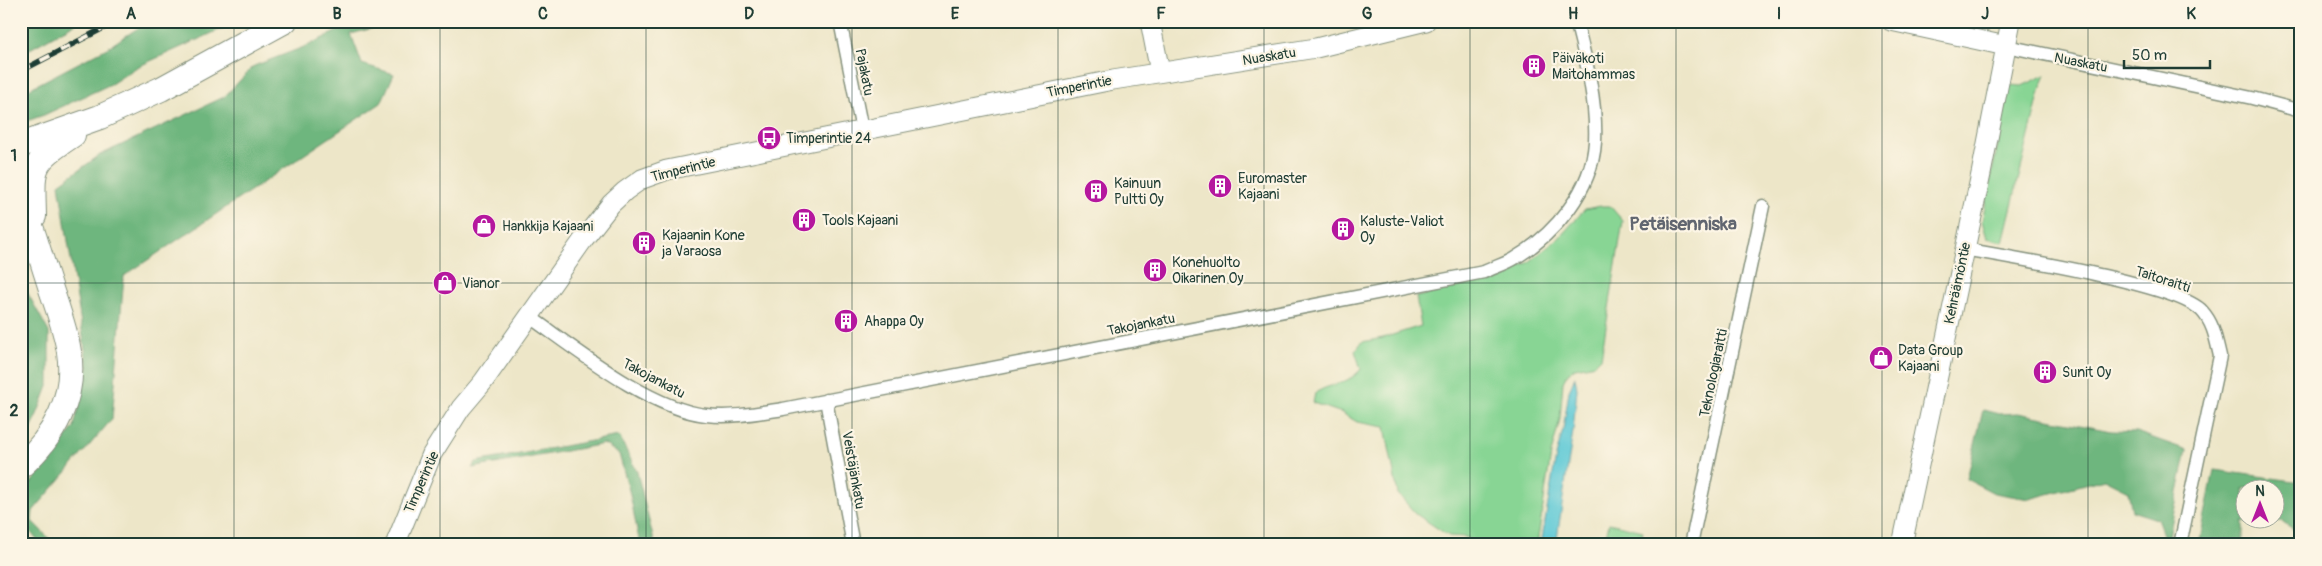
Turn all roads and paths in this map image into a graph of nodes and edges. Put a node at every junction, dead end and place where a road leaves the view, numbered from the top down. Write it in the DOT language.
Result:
graph roads {
  1 [pos="285,21"];
  2 [pos="840,21"];
  3 [pos="1150,21"];
  4 [pos="1426,21"];
  5 [pos="1576,21"];
  6 [pos="1891,21"];
  7 [pos="2011,21"];
  8 [pos="2006,46"];
  9 [pos="1160,72"];
  10 [pos="2301,111"];
  11 [pos="100,117"];
  12 [pos="862,130"];
  13 [pos="21,146"];
  14 [pos="1762,206"];
  15 [pos="26,214"];
  16 [pos="1964,249"];
  17 [pos="530,317"];
  18 [pos="826,400"];
  19 [pos="21,466"];
  20 [pos="395,545"];
  21 [pos="853,545"];
  22 [pos="1691,545"];
  23 [pos="1902,545"];
  24 [pos="2180,545"];
  1 -- 11 [label="highway"];
  2 -- 12 [label="street, Pajakatu"];
  3 -- 9 [label="street"];
  4 -- 9 [label="street, Nuaskatu"];
  5 -- 18 [label="street, Takojankatu"];
  6 -- 8 [label="street, Nuaskatu"];
  7 -- 8 [label="street, Kehräämöntie"];
  8 -- 10 [label="street, Nuaskatu"];
  8 -- 16 [label="street, Kehräämöntie"];
  9 -- 12 [label="street, Timperintie"];
  11 -- 13 [label="highway"];
  11 -- 15 [label="highway"];
  12 -- 17 [label="street, Timperintie"];
  14 -- 22 [label="street, Teknologiaraitti"];
  15 -- 19 [label="highway"];
  16 -- 23 [label="street, Kehräämöntie"];
  16 -- 24 [label="street, Taitoraitti"];
  17 -- 18 [label="street, Takojankatu"];
  17 -- 20 [label="street, Timperintie"];
  18 -- 21 [label="street, Veistäjänkatu"];
}
